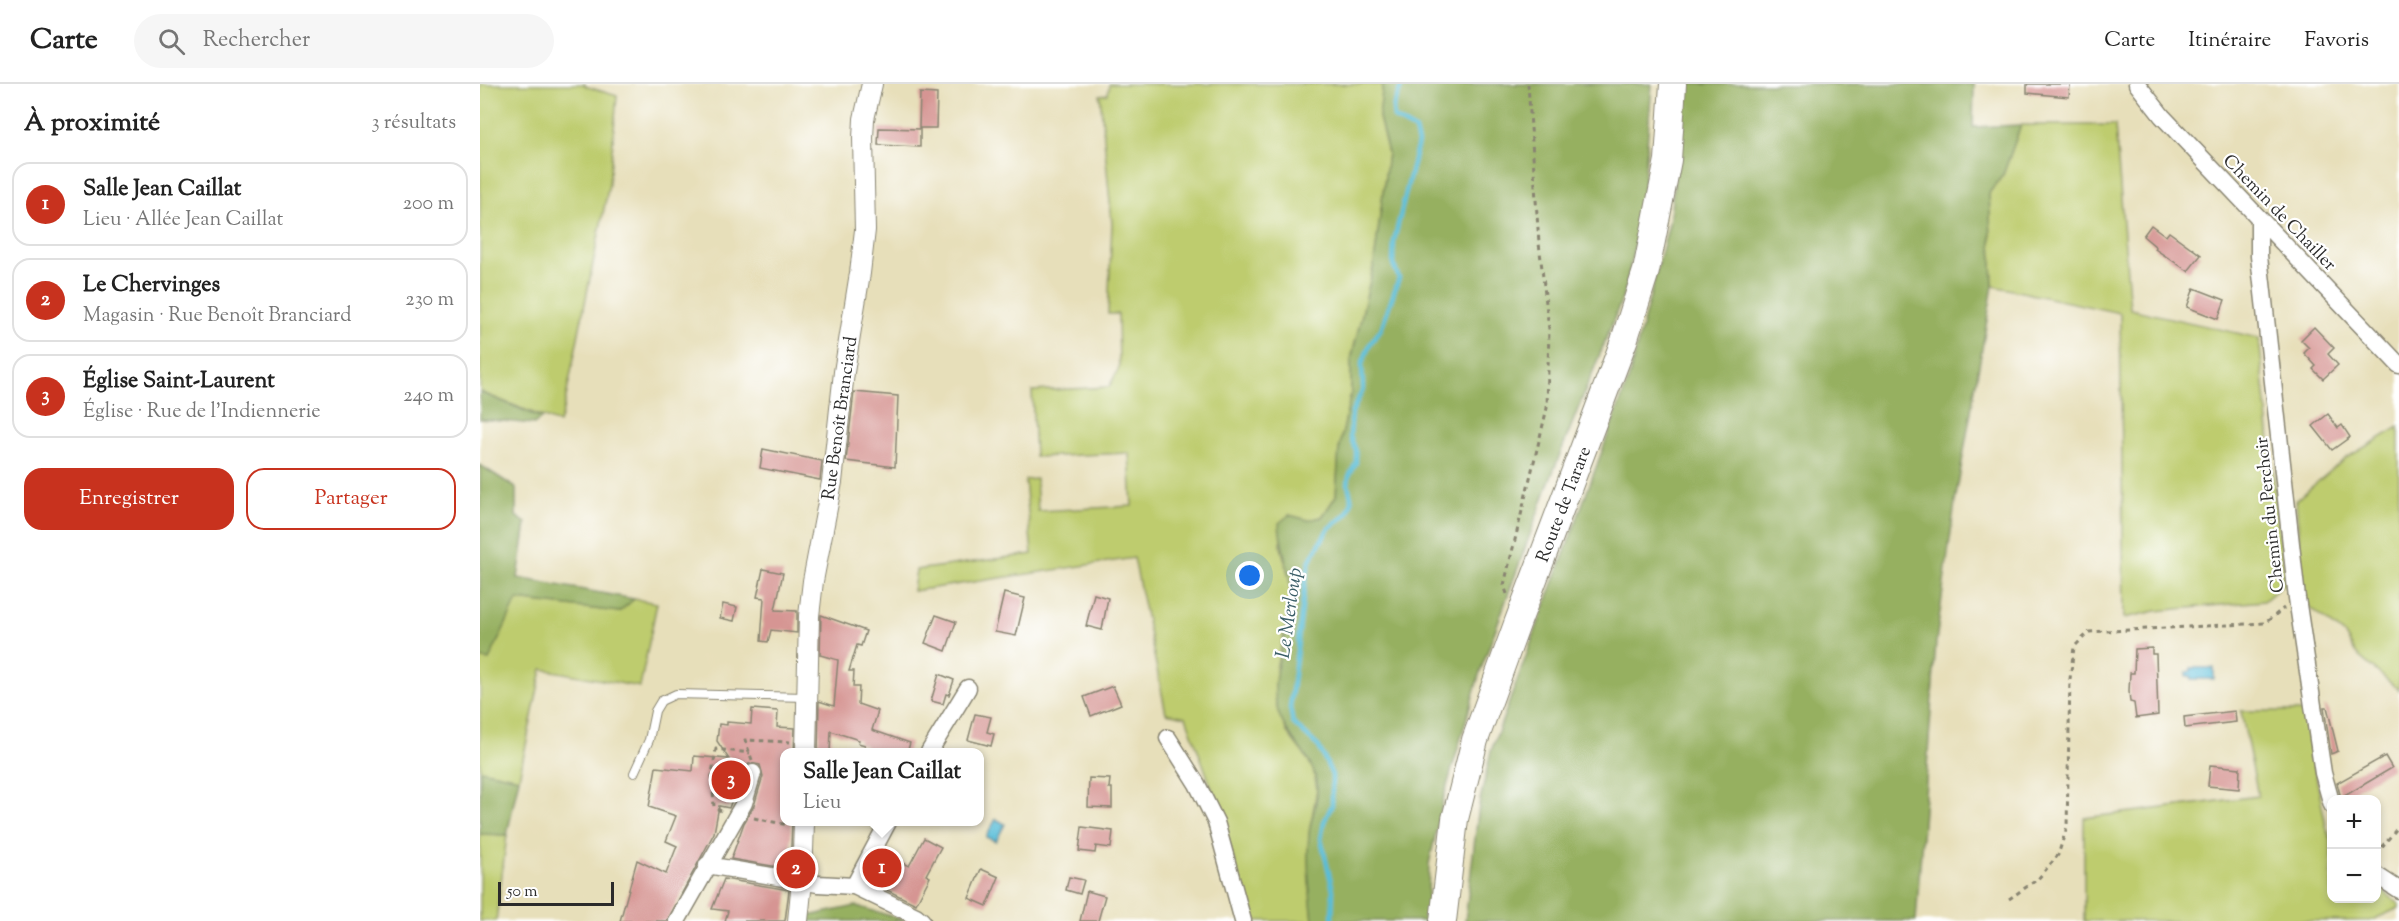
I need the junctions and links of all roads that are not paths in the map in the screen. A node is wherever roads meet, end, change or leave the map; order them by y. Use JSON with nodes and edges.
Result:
{"nodes":[{"id":1,"x":872,"y":84,"type":"edge"},
{"id":2,"x":1673,"y":84,"type":"edge"},
{"id":3,"x":2137,"y":84,"type":"edge"},
{"id":4,"x":2259,"y":219,"type":"junction"},
{"id":5,"x":2399,"y":365,"type":"edge"},
{"id":6,"x":968,"y":688,"type":"dead end"},
{"id":7,"x":806,"y":697,"type":"junction"},
{"id":8,"x":1168,"y":738,"type":"dead end"},
{"id":9,"x":806,"y":748,"type":"edge"},
{"id":10,"x":932,"y":748,"type":"edge"},
{"id":11,"x":634,"y":773,"type":"dead end"},
{"id":12,"x":753,"y":773,"type":"dead end"},
{"id":13,"x":2328,"y":795,"type":"edge"},
{"id":14,"x":804,"y":826,"type":"edge"},
{"id":15,"x":886,"y":826,"type":"edge"},
{"id":16,"x":707,"y":865,"type":"junction"},
{"id":17,"x":2381,"y":878,"type":"edge"},
{"id":18,"x":802,"y":881,"type":"junction"},
{"id":19,"x":854,"y":886,"type":"junction"},
{"id":20,"x":2399,"y":890,"type":"edge"},
{"id":21,"x":676,"y":921,"type":"edge"},
{"id":22,"x":798,"y":921,"type":"edge"},
{"id":23,"x":921,"y":921,"type":"edge"},
{"id":24,"x":1244,"y":921,"type":"edge"},
{"id":25,"x":1443,"y":921,"type":"edge"}],
"edges":[{"from":1,"to":7,"type":"street","name":"Rue Benoît Branciard"},
{"from":2,"to":25,"type":"main road","name":"Route de Tarare"},
{"from":3,"to":4,"type":"street","name":"Chemin de Chailler"},
{"from":4,"to":5,"type":"street","name":"Chemin de Chailler"},
{"from":4,"to":13,"type":"street","name":"Chemin du Perchoir"},
{"from":6,"to":10,"type":"street"},
{"from":7,"to":9,"type":"street","name":"Rue Benoît Branciard"},
{"from":7,"to":11,"type":"lane"},
{"from":8,"to":24,"type":"street"},
{"from":12,"to":16,"type":"street"},
{"from":14,"to":18,"type":"street"},
{"from":15,"to":19,"type":"street"},
{"from":16,"to":18,"type":"street"},
{"from":16,"to":21,"type":"street"},
{"from":17,"to":20,"type":"street"},
{"from":18,"to":19,"type":"street"},
{"from":18,"to":22,"type":"street"},
{"from":19,"to":23,"type":"street"}]}
